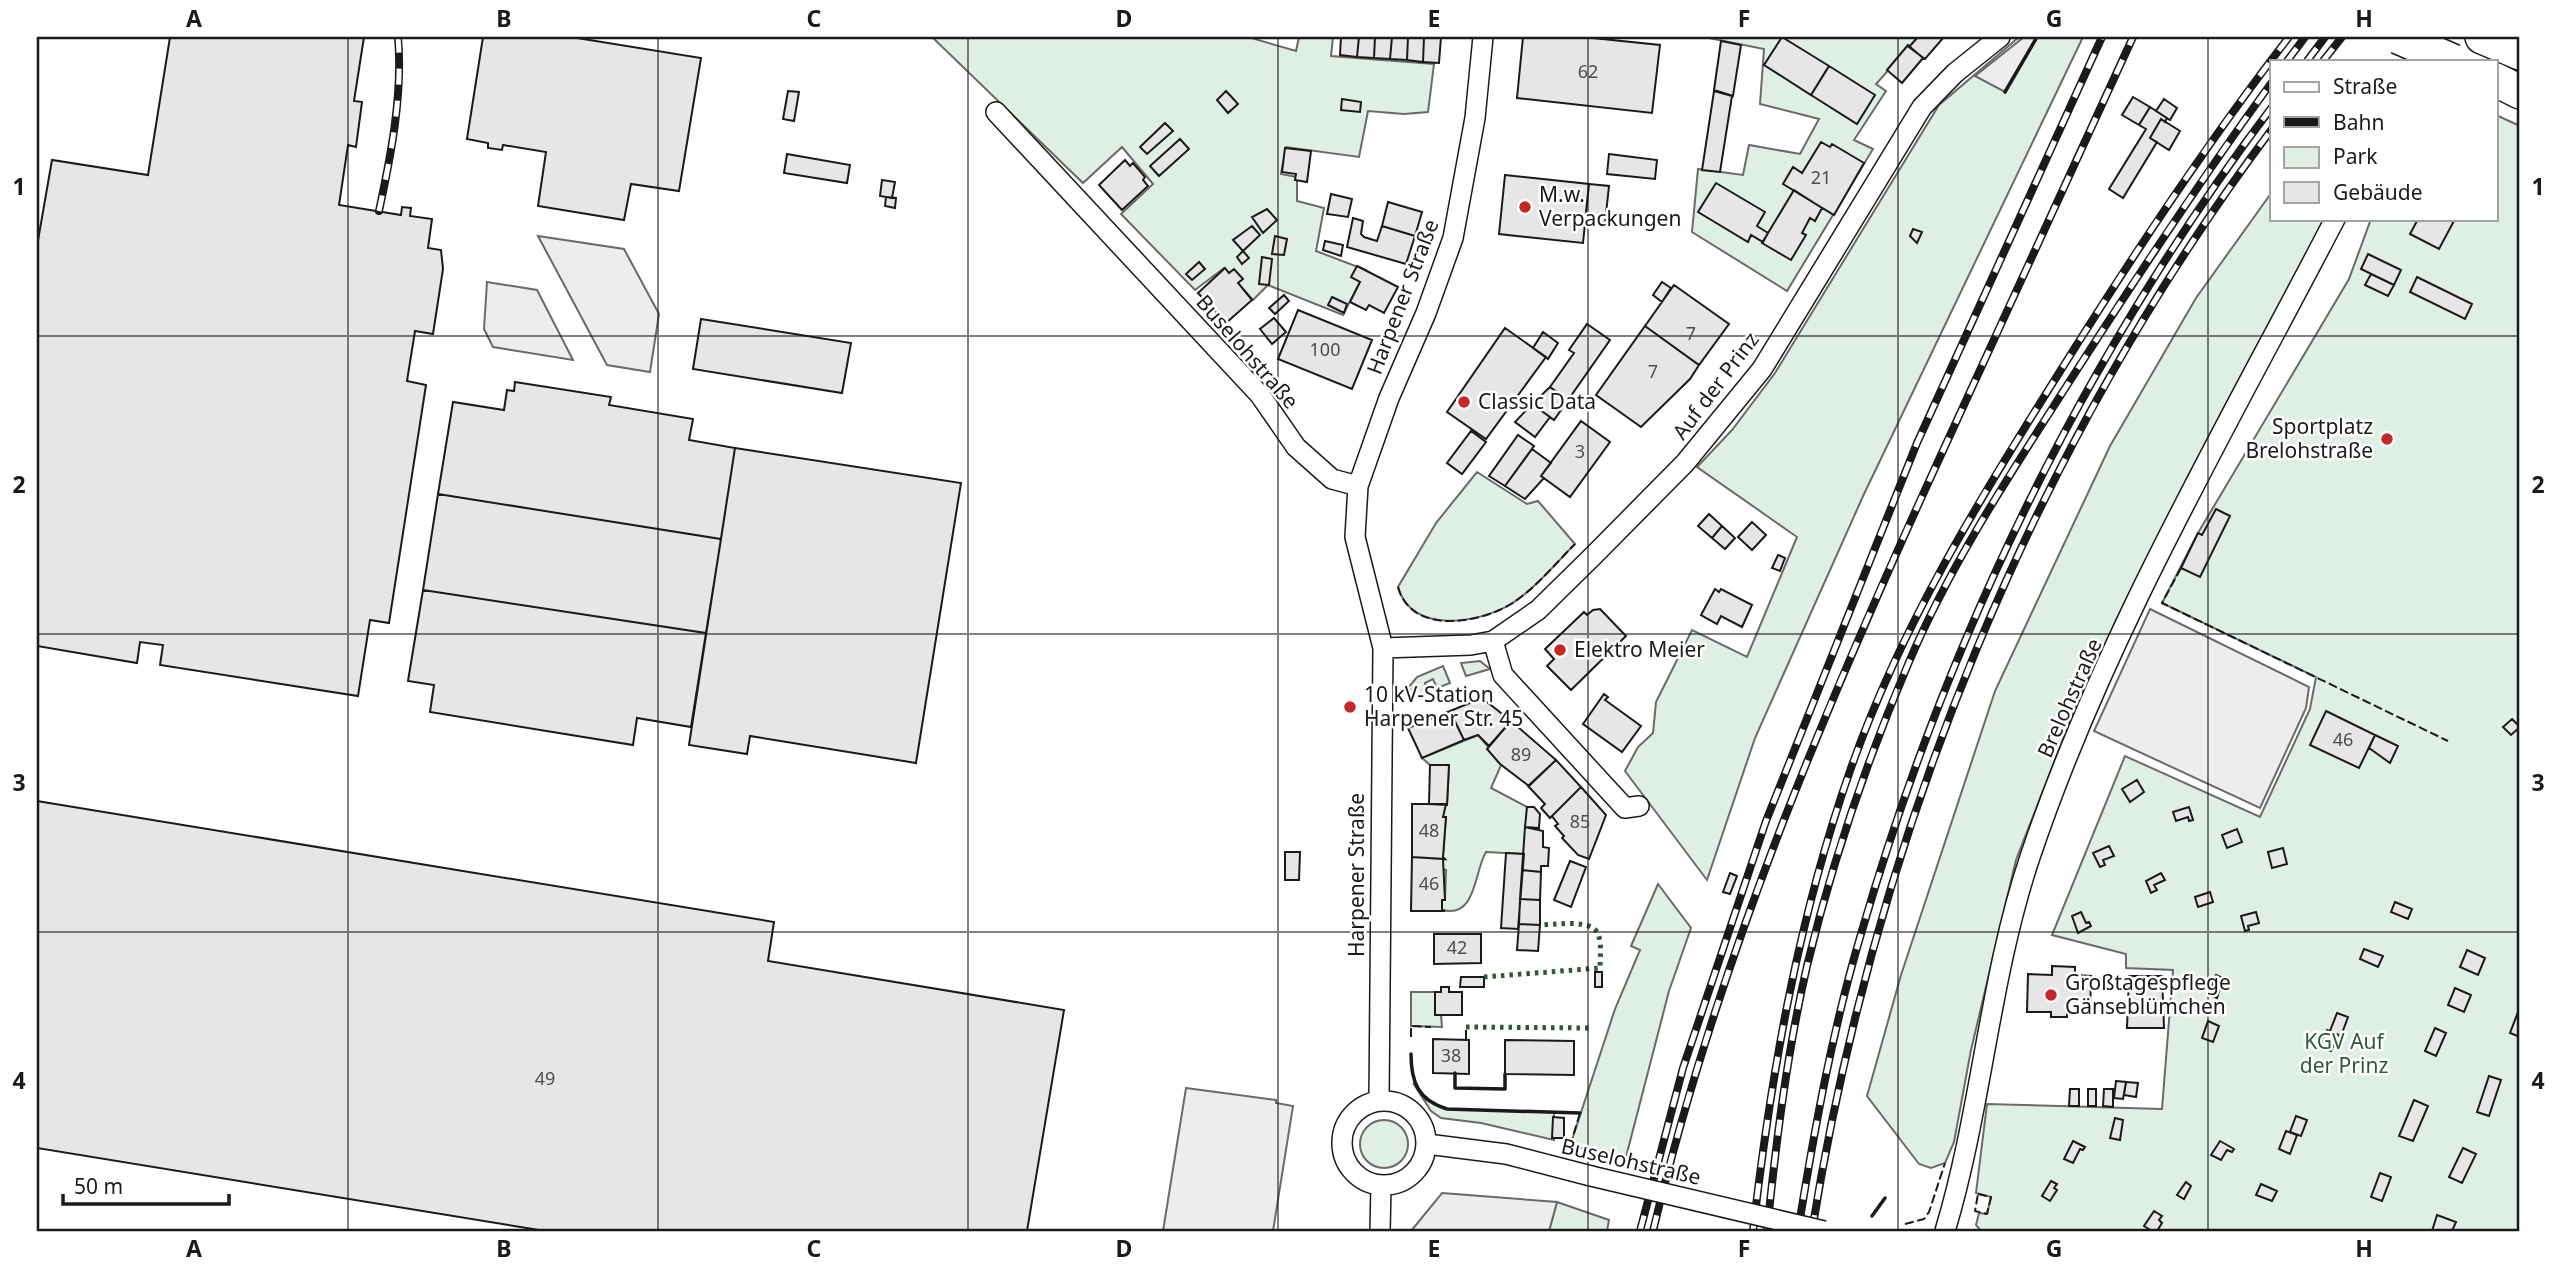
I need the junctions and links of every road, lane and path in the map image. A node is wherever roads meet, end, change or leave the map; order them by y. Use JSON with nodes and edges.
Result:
{"nodes":[{"id":1,"x":1483,"y":37,"type":"edge"},
{"id":2,"x":2000,"y":37,"type":"edge"},
{"id":3,"x":2398,"y":37,"type":"edge"},
{"id":4,"x":2439,"y":37,"type":"edge"},
{"id":5,"x":2485,"y":38,"type":"edge"},
{"id":6,"x":2520,"y":53,"type":"edge"},
{"id":7,"x":2424,"y":60,"type":"edge"},
{"id":8,"x":2451,"y":60,"type":"edge"},
{"id":9,"x":2498,"y":81,"type":"edge"},
{"id":10,"x":2520,"y":92,"type":"edge"},
{"id":11,"x":996,"y":112,"type":"dead end"},
{"id":12,"x":2334,"y":220,"type":"edge"},
{"id":13,"x":1358,"y":486,"type":"junction"},
{"id":14,"x":1493,"y":641,"type":"junction"},
{"id":15,"x":1383,"y":648,"type":"junction"},
{"id":16,"x":1639,"y":806,"type":"dead end"},
{"id":17,"x":1379,"y":1101,"type":"junction"},
{"id":18,"x":1427,"y":1144,"type":"junction"},
{"id":19,"x":1381,"y":1186,"type":"junction"},
{"id":20,"x":1380,"y":1231,"type":"edge"},
{"id":21,"x":1824,"y":1231,"type":"edge"},
{"id":22,"x":1945,"y":1231,"type":"edge"}],
"edges":[{"from":1,"to":13,"type":"street","name":"Harpener Straße"},
{"from":2,"to":14,"type":"street","name":"Auf der Prinz"},
{"from":3,"to":8,"type":"highway","bridge":true},
{"from":4,"to":7,"type":"street"},
{"from":5,"to":6,"type":"highway"},
{"from":9,"to":10,"type":"highway"},
{"from":11,"to":13,"type":"street","name":"Buselohstraße"},
{"from":12,"to":22,"type":"street","name":"Brelohstraße"},
{"from":13,"to":15,"type":"street"},
{"from":14,"to":15,"type":"street","name":"Auf der Prinz"},
{"from":14,"to":16,"type":"street"},
{"from":15,"to":17,"type":"street","name":"Harpener Straße"},
{"from":17,"to":18,"type":"street"},
{"from":17,"to":19,"type":"street"},
{"from":18,"to":19,"type":"street"},
{"from":18,"to":21,"type":"street","name":"Buselohstraße","bridge":true},
{"from":19,"to":20,"type":"street"}]}
